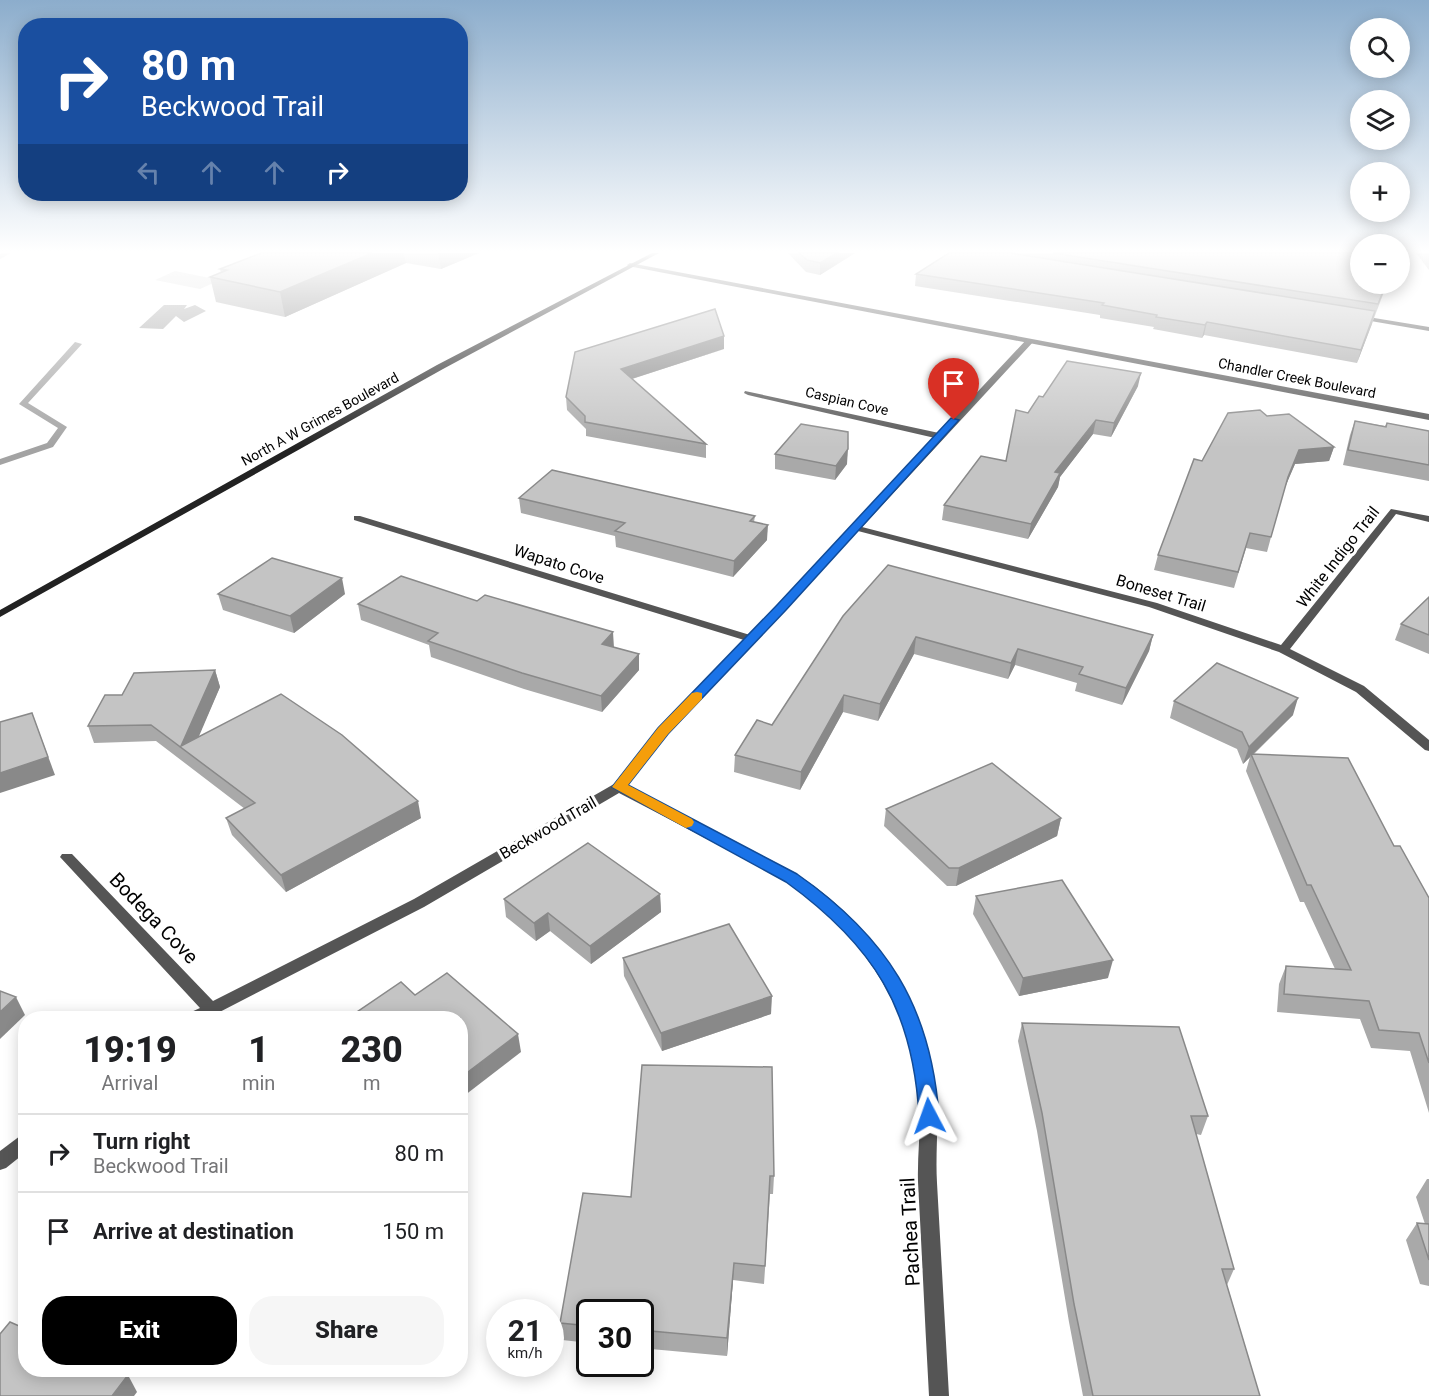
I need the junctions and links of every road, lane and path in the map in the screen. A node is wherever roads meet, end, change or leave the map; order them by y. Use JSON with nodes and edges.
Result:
{"nodes":[{"id":1,"x":531,"y":318,"type":"edge"},
{"id":2,"x":909,"y":318,"type":"edge"},
{"id":3,"x":1365,"y":318,"type":"edge"},
{"id":4,"x":1429,"y":329,"type":"edge"},
{"id":5,"x":1029,"y":341,"type":"junction"},
{"id":6,"x":748,"y":393,"type":"dead end"},
{"id":7,"x":1429,"y":417,"type":"edge"},
{"id":8,"x":939,"y":436,"type":"junction"},
{"id":9,"x":357,"y":518,"type":"dead end"},
{"id":10,"x":1429,"y":519,"type":"edge"},
{"id":11,"x":856,"y":528,"type":"junction"},
{"id":12,"x":0,"y":614,"type":"edge"},
{"id":13,"x":752,"y":639,"type":"junction"},
{"id":14,"x":1283,"y":650,"type":"junction"},
{"id":15,"x":1429,"y":747,"type":"edge"},
{"id":16,"x":619,"y":787,"type":"junction"},
{"id":17,"x":67,"y":857,"type":"dead end"},
{"id":18,"x":211,"y":1009,"type":"junction"},
{"id":19,"x":207,"y":1011,"type":"edge"},
{"id":20,"x":18,"y":1147,"type":"edge"},
{"id":21,"x":0,"y":1162,"type":"edge"},
{"id":22,"x":939,"y":1396,"type":"edge"}],
"edges":[{"from":1,"to":12,"type":"main road","name":"North A W Grimes Boulevard"},
{"from":2,"to":5,"type":"street","name":"Chandler Creek Boulevard"},
{"from":3,"to":4,"type":"street"},
{"from":5,"to":7,"type":"street","name":"Chandler Creek Boulevard"},
{"from":5,"to":8,"type":"street","name":"Beckwood Trail"},
{"from":6,"to":8,"type":"street","name":"Caspian Cove"},
{"from":8,"to":11,"type":"street","name":"Beckwood Trail"},
{"from":9,"to":13,"type":"street","name":"Wapato Cove"},
{"from":10,"to":14,"type":"street","name":"White Indigo Trail"},
{"from":11,"to":13,"type":"street","name":"Beckwood Trail"},
{"from":11,"to":14,"type":"street","name":"Boneset Trail"},
{"from":13,"to":16,"type":"street","name":"Beckwood Trail"},
{"from":14,"to":15,"type":"street","name":"Boneset Trail"},
{"from":16,"to":18,"type":"street","name":"Beckwood Trail"},
{"from":16,"to":22,"type":"street","name":"Pachea Trail"},
{"from":17,"to":18,"type":"street","name":"Bodega Cove"},
{"from":18,"to":19,"type":"street","name":"Beckwood Trail"},
{"from":20,"to":21,"type":"street"}]}
